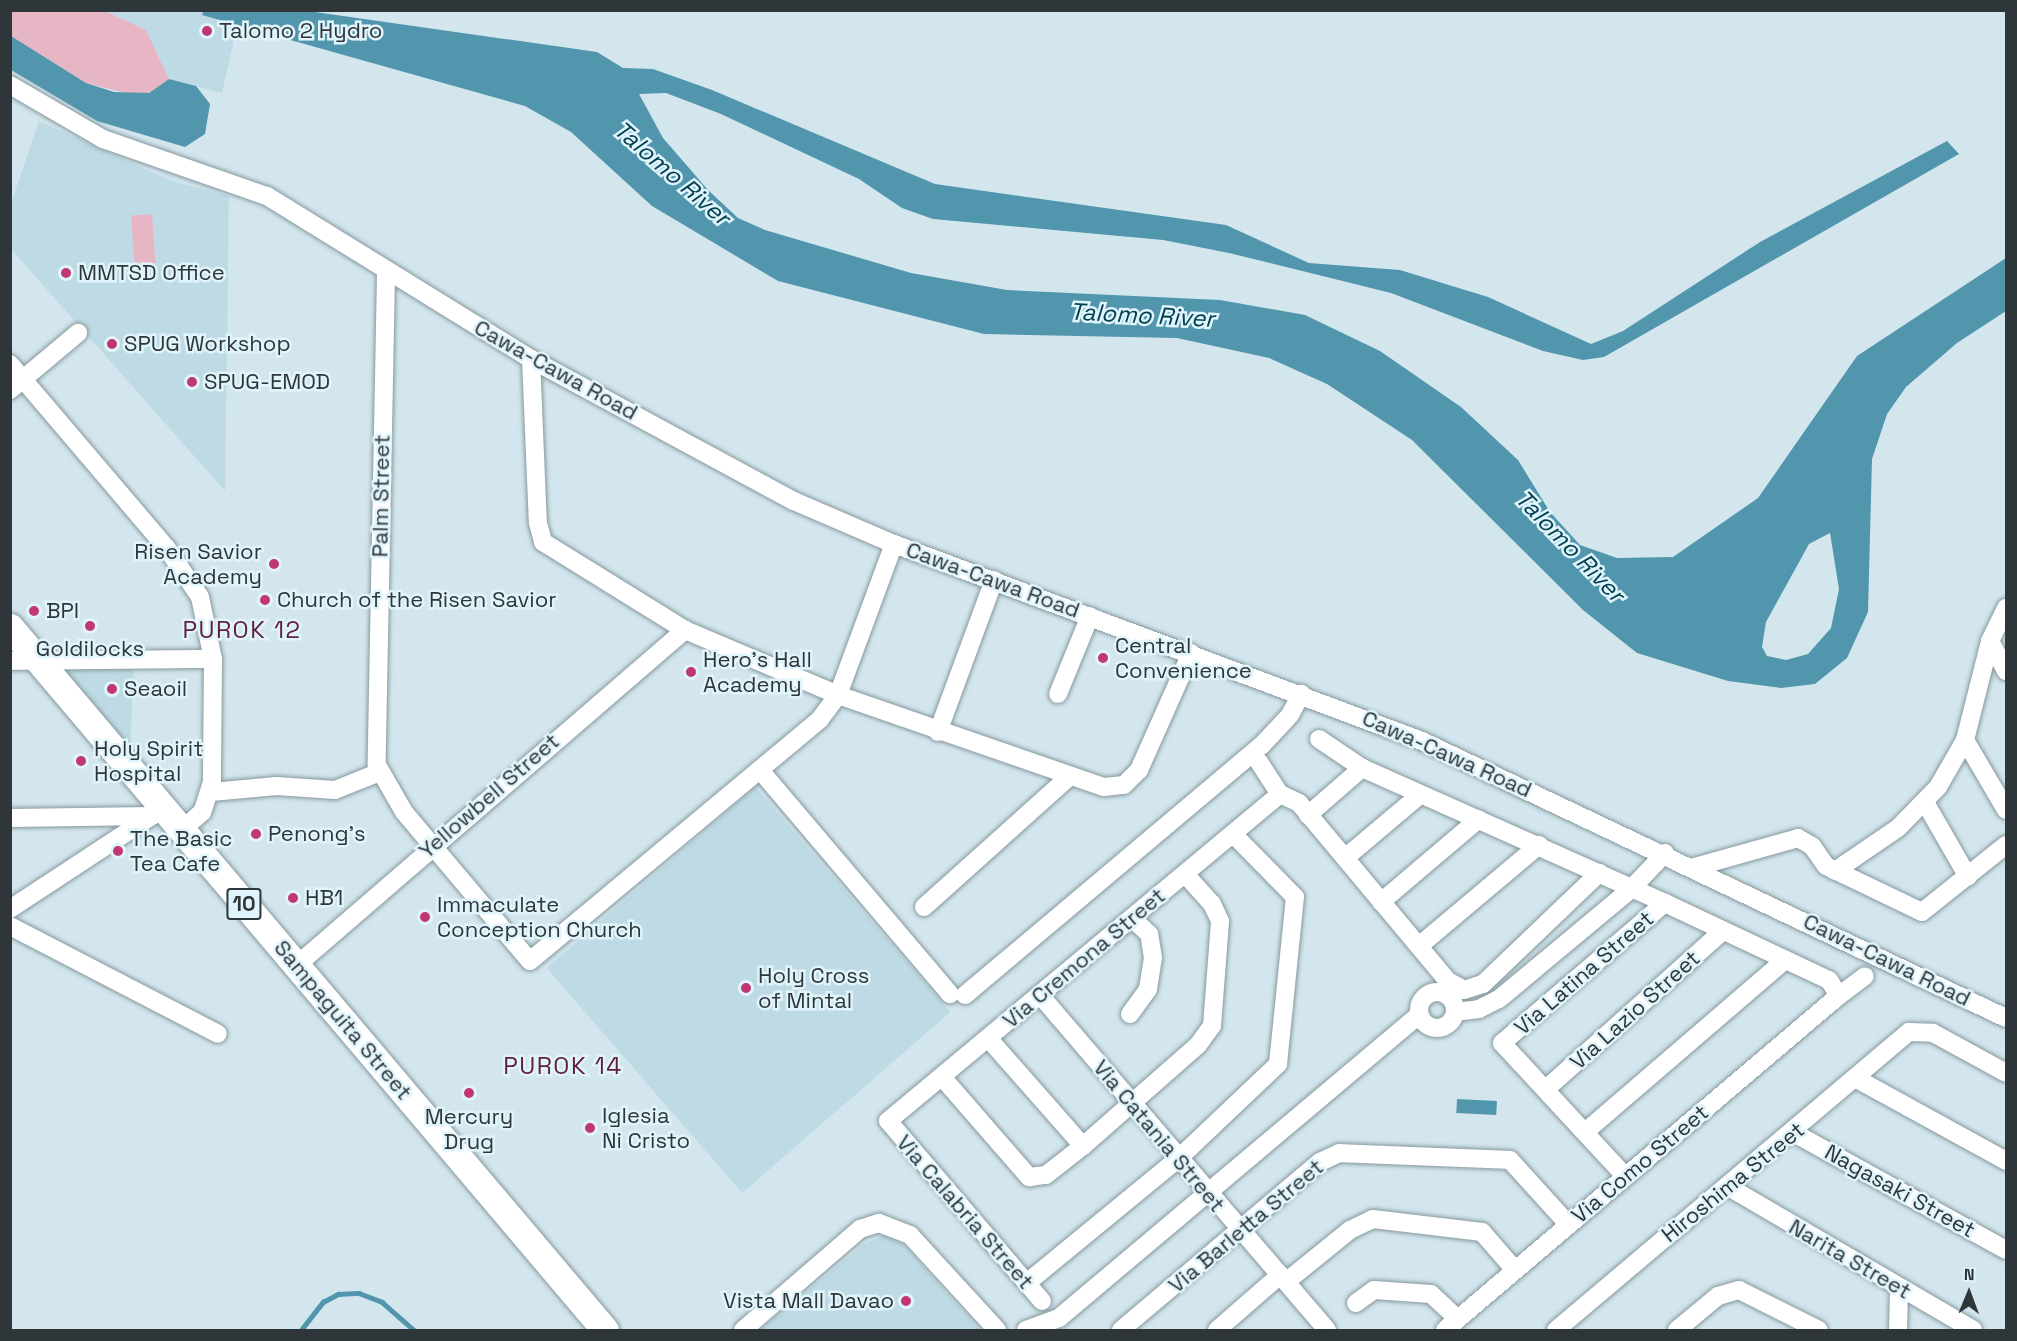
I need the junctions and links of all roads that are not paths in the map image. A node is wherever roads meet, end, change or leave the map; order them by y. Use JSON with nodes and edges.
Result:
{"nodes":[{"id":1,"x":10,"y":85,"type":"edge"},
{"id":2,"x":386,"y":274,"type":"junction"},
{"id":3,"x":78,"y":333,"type":"dead end"},
{"id":4,"x":531,"y":359,"type":"junction"},
{"id":5,"x":10,"y":364,"type":"edge"},
{"id":6,"x":17,"y":384,"type":"edge"},
{"id":7,"x":894,"y":544,"type":"junction"},
{"id":8,"x":994,"y":580,"type":"junction"},
{"id":9,"x":2007,"y":608,"type":"edge"},
{"id":10,"x":1090,"y":615,"type":"junction"},
{"id":11,"x":10,"y":627,"type":"edge"},
{"id":12,"x":685,"y":630,"type":"junction"},
{"id":13,"x":1990,"y":641,"type":"junction"},
{"id":14,"x":1191,"y":653,"type":"junction"},
{"id":15,"x":213,"y":659,"type":"junction"},
{"id":16,"x":10,"y":660,"type":"edge"},
{"id":17,"x":38,"y":660,"type":"junction"},
{"id":18,"x":2007,"y":671,"type":"edge"},
{"id":19,"x":1301,"y":693,"type":"junction"},
{"id":20,"x":1058,"y":694,"type":"dead end"},
{"id":21,"x":838,"y":695,"type":"junction"},
{"id":22,"x":938,"y":732,"type":"junction"},
{"id":23,"x":1319,"y":739,"type":"dead end"},
{"id":24,"x":1965,"y":740,"type":"junction"},
{"id":25,"x":1259,"y":762,"type":"dead end"},
{"id":26,"x":1362,"y":768,"type":"junction"},
{"id":27,"x":760,"y":770,"type":"junction"},
{"id":28,"x":380,"y":772,"type":"junction"},
{"id":29,"x":1069,"y":777,"type":"junction"},
{"id":30,"x":212,"y":792,"type":"junction"},
{"id":31,"x":1280,"y":794,"type":"junction"},
{"id":32,"x":1421,"y":794,"type":"junction"},
{"id":33,"x":1926,"y":804,"type":"junction"},
{"id":34,"x":2007,"y":810,"type":"edge"},
{"id":35,"x":157,"y":812,"type":"junction"},
{"id":36,"x":1308,"y":815,"type":"junction"},
{"id":37,"x":10,"y":818,"type":"edge"},
{"id":38,"x":1479,"y":819,"type":"junction"},
{"id":39,"x":181,"y":831,"type":"junction"},
{"id":40,"x":1233,"y":834,"type":"junction"},
{"id":41,"x":433,"y":844,"type":"junction"},
{"id":42,"x":1539,"y":845,"type":"junction"},
{"id":43,"x":2007,"y":845,"type":"edge"},
{"id":44,"x":1665,"y":853,"type":"junction"},
{"id":45,"x":1345,"y":858,"type":"junction"},
{"id":46,"x":1695,"y":867,"type":"junction"},
{"id":47,"x":1835,"y":871,"type":"junction"},
{"id":48,"x":1599,"y":873,"type":"junction"},
{"id":49,"x":1185,"y":874,"type":"junction"},
{"id":50,"x":1968,"y":877,"type":"junction"},
{"id":51,"x":1632,"y":888,"type":"junction"},
{"id":52,"x":1381,"y":902,"type":"junction"},
{"id":53,"x":1665,"y":903,"type":"junction"},
{"id":54,"x":924,"y":907,"type":"dead end"},
{"id":55,"x":10,"y":909,"type":"edge"},
{"id":56,"x":1132,"y":918,"type":"junction"},
{"id":57,"x":10,"y":926,"type":"edge"},
{"id":58,"x":1724,"y":931,"type":"junction"},
{"id":59,"x":1419,"y":946,"type":"junction"},
{"id":60,"x":1785,"y":960,"type":"junction"},
{"id":61,"x":297,"y":965,"type":"junction"},
{"id":62,"x":1865,"y":976,"type":"dead end"},
{"id":63,"x":1836,"y":994,"type":"junction"},
{"id":64,"x":1040,"y":995,"type":"junction"},
{"id":65,"x":1455,"y":1012,"type":"junction"},
{"id":66,"x":1130,"y":1014,"type":"dead end"},
{"id":67,"x":1419,"y":1015,"type":"junction"},
{"id":68,"x":2007,"y":1018,"type":"edge"},
{"id":69,"x":218,"y":1034,"type":"dead end"},
{"id":70,"x":988,"y":1038,"type":"junction"},
{"id":71,"x":2007,"y":1073,"type":"edge"},
{"id":72,"x":942,"y":1077,"type":"junction"},
{"id":73,"x":1857,"y":1079,"type":"junction"},
{"id":74,"x":1546,"y":1089,"type":"junction"},
{"id":75,"x":1134,"y":1104,"type":"junction"},
{"id":76,"x":888,"y":1122,"type":"joint"},
{"id":77,"x":1585,"y":1132,"type":"junction"},
{"id":78,"x":1794,"y":1133,"type":"junction"},
{"id":79,"x":1083,"y":1146,"type":"junction"},
{"id":80,"x":1179,"y":1158,"type":"junction"},
{"id":81,"x":2007,"y":1161,"type":"edge"},
{"id":82,"x":1625,"y":1176,"type":"junction"},
{"id":83,"x":1726,"y":1186,"type":"junction"},
{"id":84,"x":1205,"y":1191,"type":"junction"},
{"id":85,"x":1568,"y":1224,"type":"junction"},
{"id":86,"x":1240,"y":1233,"type":"junction"},
{"id":87,"x":2007,"y":1250,"type":"edge"},
{"id":88,"x":1515,"y":1270,"type":"junction"},
{"id":89,"x":1283,"y":1278,"type":"junction"},
{"id":90,"x":1028,"y":1282,"type":"junction"},
{"id":91,"x":1899,"y":1288,"type":"junction"},
{"id":92,"x":1042,"y":1301,"type":"dead end"},
{"id":93,"x":1356,"y":1303,"type":"dead end"},
{"id":94,"x":1058,"y":1324,"type":"edge"},
{"id":95,"x":1451,"y":1324,"type":"edge"},
{"id":96,"x":1228,"y":1327,"type":"edge"},
{"id":97,"x":1806,"y":1328,"type":"edge"},
{"id":98,"x":605,"y":1330,"type":"edge"},
{"id":99,"x":743,"y":1330,"type":"edge"},
{"id":100,"x":997,"y":1330,"type":"edge"},
{"id":101,"x":1026,"y":1330,"type":"edge"},
{"id":102,"x":1122,"y":1330,"type":"edge"},
{"id":103,"x":1327,"y":1330,"type":"edge"},
{"id":104,"x":1556,"y":1330,"type":"edge"},
{"id":105,"x":1677,"y":1330,"type":"edge"},
{"id":106,"x":1898,"y":1330,"type":"edge"},
{"id":107,"x":1973,"y":1330,"type":"edge"}],
"edges":[{"from":1,"to":2,"type":"street","name":"Cawa-Cawa Road"},
{"from":2,"to":4,"type":"street","name":"Cawa-Cawa Road"},
{"from":2,"to":28,"type":"street","name":"Palm Street"},
{"from":3,"to":6,"type":"street"},
{"from":4,"to":7,"type":"street","name":"Cawa-Cawa Road"},
{"from":4,"to":12,"type":"street"},
{"from":5,"to":6,"type":"street"},
{"from":6,"to":15,"type":"street"},
{"from":7,"to":8,"type":"street","name":"Cawa-Cawa Road"},
{"from":7,"to":21,"type":"street"},
{"from":8,"to":10,"type":"street","name":"Cawa-Cawa Road"},
{"from":8,"to":22,"type":"street"},
{"from":9,"to":13,"type":"street"},
{"from":10,"to":14,"type":"street","name":"Cawa-Cawa Road"},
{"from":10,"to":20,"type":"street"},
{"from":11,"to":17,"type":"highway","name":"Sampaguita Street","number":"10"},
{"from":12,"to":21,"type":"street"},
{"from":12,"to":41,"type":"street","name":"Yellowbell Street"},
{"from":13,"to":18,"type":"street"},
{"from":13,"to":24,"type":"street"},
{"from":14,"to":19,"type":"street","name":"Cawa-Cawa Road"},
{"from":14,"to":29,"type":"street"},
{"from":15,"to":17,"type":"street"},
{"from":15,"to":30,"type":"street"},
{"from":16,"to":17,"type":"street"},
{"from":17,"to":35,"type":"highway","name":"Sampaguita Street","number":"10"},
{"from":19,"to":27,"type":"street"},
{"from":19,"to":44,"type":"street","name":"Cawa-Cawa Road"},
{"from":21,"to":22,"type":"street"},
{"from":21,"to":27,"type":"street"},
{"from":22,"to":29,"type":"street"},
{"from":23,"to":26,"type":"street"},
{"from":24,"to":33,"type":"street"},
{"from":24,"to":34,"type":"street"},
{"from":25,"to":31,"type":"street"},
{"from":26,"to":32,"type":"street"},
{"from":26,"to":36,"type":"street"},
{"from":27,"to":41,"type":"street","name":"Palm Street"},
{"from":28,"to":30,"type":"street"},
{"from":28,"to":41,"type":"street","name":"Palm Street"},
{"from":29,"to":54,"type":"street"},
{"from":30,"to":39,"type":"street"},
{"from":31,"to":36,"type":"street"},
{"from":31,"to":40,"type":"street","name":"Via Cremona Street"},
{"from":32,"to":38,"type":"street"},
{"from":32,"to":45,"type":"street"},
{"from":33,"to":47,"type":"street"},
{"from":33,"to":50,"type":"street"},
{"from":35,"to":37,"type":"street"},
{"from":35,"to":39,"type":"highway","name":"Sampaguita Street","number":"10"},
{"from":35,"to":55,"type":"street"},
{"from":36,"to":45,"type":"street"},
{"from":38,"to":42,"type":"street"},
{"from":38,"to":52,"type":"street"},
{"from":39,"to":61,"type":"highway","name":"Sampaguita Street","number":"10"},
{"from":40,"to":49,"type":"street","name":"Via Cremona Street"},
{"from":40,"to":80,"type":"street"},
{"from":41,"to":61,"type":"street","name":"Yellowbell Street"},
{"from":42,"to":48,"type":"street"},
{"from":42,"to":59,"type":"street"},
{"from":43,"to":50,"type":"street"},
{"from":44,"to":46,"type":"street","name":"Cawa-Cawa Road"},
{"from":44,"to":51,"type":"street"},
{"from":45,"to":52,"type":"street"},
{"from":46,"to":47,"type":"street"},
{"from":46,"to":68,"type":"street","name":"Cawa-Cawa Road"},
{"from":47,"to":50,"type":"street"},
{"from":48,"to":51,"type":"street"},
{"from":48,"to":59,"type":"street"},
{"from":49,"to":56,"type":"street","name":"Via Cremona Street"},
{"from":49,"to":75,"type":"street"},
{"from":51,"to":53,"type":"street"},
{"from":51,"to":65,"type":"street"},
{"from":52,"to":59,"type":"street"},
{"from":53,"to":58,"type":"street"},
{"from":53,"to":74,"type":"street","name":"Via Latina Street"},
{"from":56,"to":64,"type":"street","name":"Via Cremona Street"},
{"from":56,"to":66,"type":"street"},
{"from":57,"to":69,"type":"street"},
{"from":58,"to":60,"type":"street"},
{"from":58,"to":74,"type":"street","name":"Via Lazio Street"},
{"from":60,"to":63,"type":"street"},
{"from":60,"to":77,"type":"street"},
{"from":61,"to":98,"type":"highway","name":"Sampaguita Street","number":"10"},
{"from":62,"to":63,"type":"street","name":"Via Como Street"},
{"from":63,"to":82,"type":"street","name":"Via Como Street"},
{"from":64,"to":70,"type":"street","name":"Via Cremona Street"},
{"from":64,"to":75,"type":"street","name":"Via Catania Street"},
{"from":65,"to":67,"type":"street"},
{"from":65,"to":67,"type":"street"},
{"from":67,"to":84,"type":"street"},
{"from":70,"to":72,"type":"street","name":"Via Cremona Street"},
{"from":70,"to":79,"type":"street"},
{"from":71,"to":73,"type":"street","name":"Hiroshima Street"},
{"from":72,"to":76,"type":"street","name":"Via Cremona Street"},
{"from":72,"to":79,"type":"street"},
{"from":73,"to":78,"type":"street","name":"Hiroshima Street"},
{"from":73,"to":81,"type":"street"},
{"from":74,"to":77,"type":"street"},
{"from":75,"to":79,"type":"street"},
{"from":75,"to":80,"type":"street","name":"Via Catania Street"},
{"from":76,"to":90,"type":"street","name":"Via Calabria Street"},
{"from":77,"to":82,"type":"street"},
{"from":78,"to":83,"type":"street","name":"Hiroshima Street"},
{"from":78,"to":87,"type":"street","name":"Nagasaki Street"},
{"from":80,"to":84,"type":"street","name":"Via Catania Street"},
{"from":80,"to":90,"type":"street"},
{"from":82,"to":85,"type":"street","name":"Via Como Street"},
{"from":83,"to":91,"type":"street","name":"Narita Street"},
{"from":83,"to":104,"type":"street","name":"Hiroshima Street"},
{"from":84,"to":86,"type":"street","name":"Via Catania Street"},
{"from":84,"to":94,"type":"street"},
{"from":85,"to":86,"type":"street","name":"Via Barletta Street"},
{"from":85,"to":88,"type":"street","name":"Via Como Street"},
{"from":86,"to":89,"type":"street","name":"Via Catania Street"},
{"from":86,"to":102,"type":"street","name":"Via Barletta Street"},
{"from":88,"to":89,"type":"street"},
{"from":88,"to":95,"type":"street","name":"Via Como Street"},
{"from":89,"to":96,"type":"street"},
{"from":89,"to":103,"type":"street","name":"Via Catania Street"},
{"from":90,"to":92,"type":"street","name":"Via Calabria Street"},
{"from":91,"to":106,"type":"street"},
{"from":91,"to":107,"type":"street","name":"Narita Street"},
{"from":93,"to":95,"type":"street"},
{"from":94,"to":101,"type":"street"},
{"from":97,"to":105,"type":"street"},
{"from":99,"to":100,"type":"street"}]}
